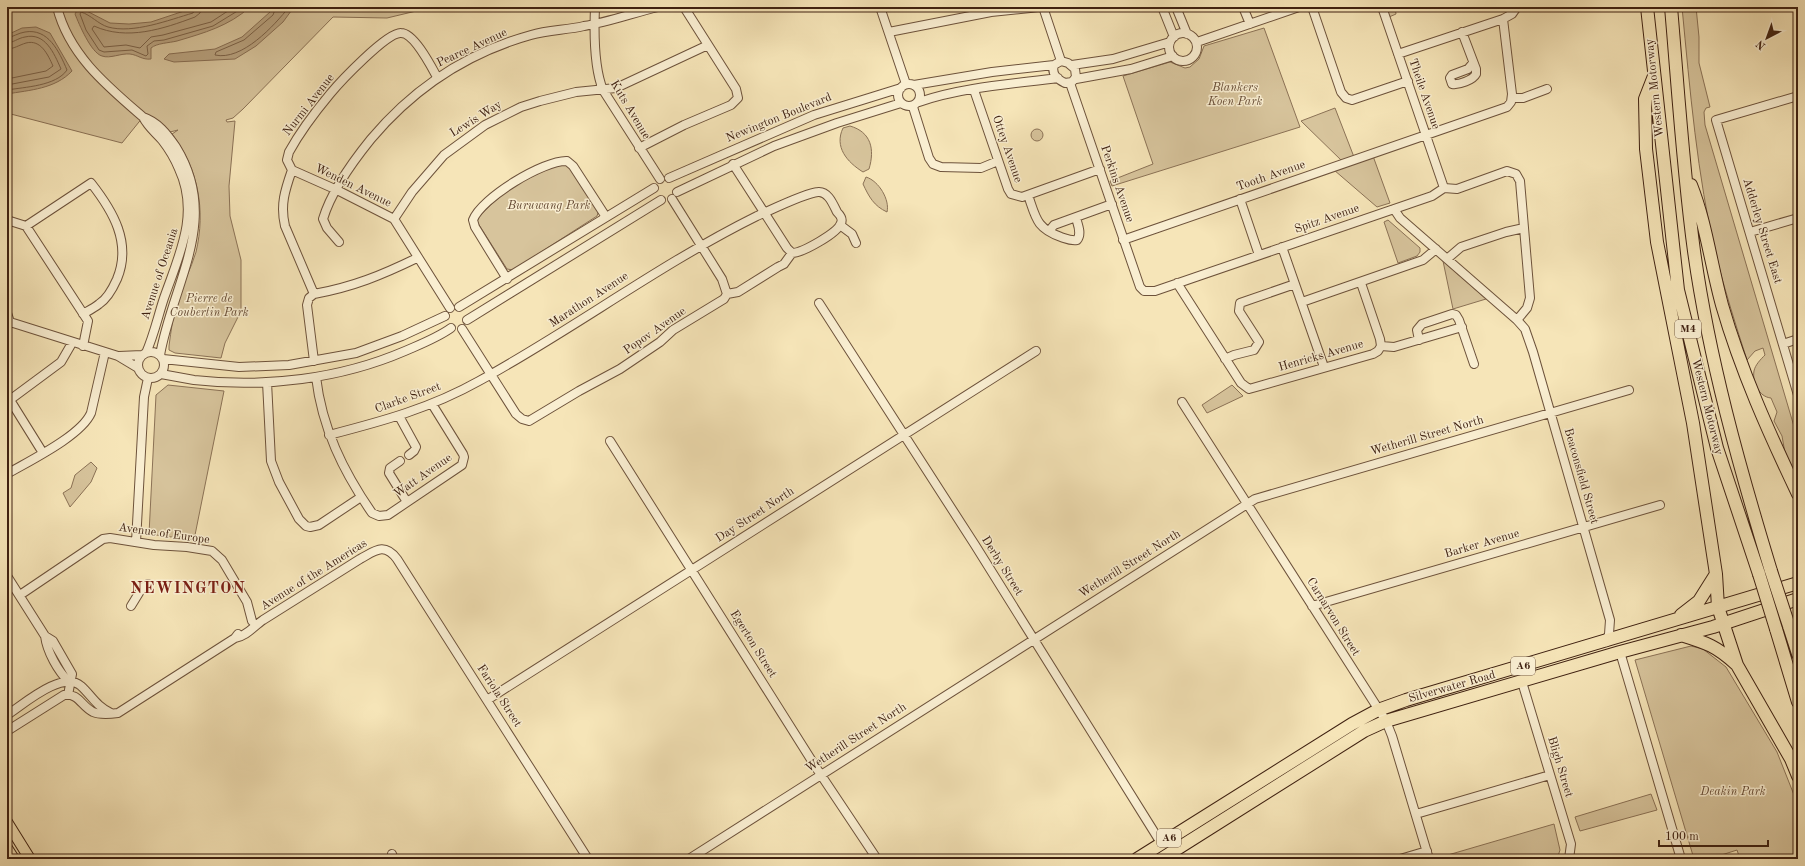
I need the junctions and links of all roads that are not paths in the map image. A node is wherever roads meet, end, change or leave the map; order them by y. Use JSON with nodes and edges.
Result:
{"nodes":[{"id":1,"x":57,"y":7,"type":"edge"},
{"id":2,"x":595,"y":7,"type":"edge"},
{"id":3,"x":658,"y":7,"type":"edge"},
{"id":4,"x":684,"y":7,"type":"edge"},
{"id":5,"x":880,"y":7,"type":"edge"},
{"id":6,"x":1042,"y":7,"type":"edge"},
{"id":7,"x":1162,"y":7,"type":"edge"},
{"id":8,"x":1176,"y":7,"type":"edge"},
{"id":9,"x":1243,"y":7,"type":"edge"},
{"id":10,"x":1299,"y":7,"type":"edge"},
{"id":11,"x":1312,"y":7,"type":"edge"},
{"id":12,"x":1382,"y":7,"type":"edge"},
{"id":13,"x":1516,"y":7,"type":"edge"},
{"id":14,"x":1647,"y":7,"type":"edge"},
{"id":15,"x":1671,"y":7,"type":"edge"},
{"id":16,"x":990,"y":10,"type":"edge"},
{"id":17,"x":1503,"y":19,"type":"junction"},
{"id":18,"x":595,"y":24,"type":"junction"},
{"id":19,"x":1250,"y":24,"type":"junction"},
{"id":20,"x":889,"y":32,"type":"junction"},
{"id":21,"x":1462,"y":32,"type":"junction"},
{"id":22,"x":1187,"y":34,"type":"junction"},
{"id":23,"x":1172,"y":39,"type":"junction"},
{"id":24,"x":1197,"y":42,"type":"junction"},
{"id":25,"x":708,"y":45,"type":"junction"},
{"id":26,"x":1398,"y":54,"type":"junction"},
{"id":27,"x":1173,"y":56,"type":"junction"},
{"id":28,"x":1058,"y":63,"type":"junction"},
{"id":29,"x":1473,"y":63,"type":"dead end"},
{"id":30,"x":1072,"y":65,"type":"junction"},
{"id":31,"x":1654,"y":76,"type":"junction"},
{"id":32,"x":437,"y":77,"type":"junction"},
{"id":33,"x":1058,"y":78,"type":"junction"},
{"id":34,"x":1073,"y":81,"type":"junction"},
{"id":35,"x":1408,"y":81,"type":"junction"},
{"id":36,"x":907,"y":86,"type":"junction"},
{"id":37,"x":1547,"y":89,"type":"dead end"},
{"id":38,"x":603,"y":90,"type":"junction"},
{"id":39,"x":974,"y":90,"type":"junction"},
{"id":40,"x":1798,"y":96,"type":"edge"},
{"id":41,"x":1512,"y":98,"type":"junction"},
{"id":42,"x":902,"y":103,"type":"junction"},
{"id":43,"x":916,"y":104,"type":"junction"},
{"id":44,"x":143,"y":117,"type":"junction"},
{"id":45,"x":1426,"y":135,"type":"junction"},
{"id":46,"x":639,"y":148,"type":"junction"},
{"id":47,"x":998,"y":161,"type":"junction"},
{"id":48,"x":733,"y":164,"type":"junction"},
{"id":49,"x":1100,"y":169,"type":"junction"},
{"id":50,"x":292,"y":170,"type":"junction"},
{"id":51,"x":1685,"y":170,"type":"junction"},
{"id":52,"x":669,"y":178,"type":"junction"},
{"id":53,"x":660,"y":179,"type":"junction"},
{"id":54,"x":654,"y":188,"type":"junction"},
{"id":55,"x":1444,"y":188,"type":"junction"},
{"id":56,"x":337,"y":190,"type":"junction"},
{"id":57,"x":676,"y":192,"type":"junction"},
{"id":58,"x":1028,"y":194,"type":"junction"},
{"id":59,"x":672,"y":199,"type":"junction"},
{"id":60,"x":661,"y":200,"type":"junction"},
{"id":61,"x":1240,"y":200,"type":"junction"},
{"id":62,"x":1112,"y":204,"type":"junction"},
{"id":63,"x":1394,"y":209,"type":"junction"},
{"id":64,"x":765,"y":213,"type":"junction"},
{"id":65,"x":606,"y":217,"type":"junction"},
{"id":66,"x":1076,"y":218,"type":"junction"},
{"id":67,"x":1798,"y":218,"type":"edge"},
{"id":68,"x":394,"y":219,"type":"junction"},
{"id":69,"x":7,"y":220,"type":"edge"},
{"id":70,"x":840,"y":225,"type":"junction"},
{"id":71,"x":26,"y":226,"type":"junction"},
{"id":72,"x":1524,"y":228,"type":"junction"},
{"id":73,"x":1049,"y":231,"type":"junction"},
{"id":74,"x":1750,"y":232,"type":"junction"},
{"id":75,"x":1123,"y":240,"type":"junction"},
{"id":76,"x":339,"y":242,"type":"dead end"},
{"id":77,"x":856,"y":243,"type":"dead end"},
{"id":78,"x":700,"y":246,"type":"junction"},
{"id":79,"x":1282,"y":247,"type":"junction"},
{"id":80,"x":1436,"y":249,"type":"junction"},
{"id":81,"x":793,"y":253,"type":"junction"},
{"id":82,"x":1259,"y":255,"type":"junction"},
{"id":83,"x":417,"y":258,"type":"junction"},
{"id":84,"x":1447,"y":259,"type":"junction"},
{"id":85,"x":507,"y":279,"type":"junction"},
{"id":86,"x":1177,"y":283,"type":"junction"},
{"id":87,"x":1361,"y":283,"type":"junction"},
{"id":88,"x":1295,"y":284,"type":"junction"},
{"id":89,"x":1144,"y":291,"type":"joint"},
{"id":90,"x":314,"y":294,"type":"junction"},
{"id":91,"x":727,"y":294,"type":"junction"},
{"id":92,"x":1302,"y":302,"type":"junction"},
{"id":93,"x":820,"y":304,"type":"dead end"},
{"id":94,"x":459,"y":307,"type":"junction"},
{"id":95,"x":450,"y":308,"type":"junction"},
{"id":96,"x":7,"y":313,"type":"edge"},
{"id":97,"x":83,"y":314,"type":"junction"},
{"id":98,"x":445,"y":316,"type":"junction"},
{"id":99,"x":1441,"y":318,"type":"junction"},
{"id":100,"x":467,"y":320,"type":"junction"},
{"id":101,"x":1517,"y":320,"type":"junction"},
{"id":102,"x":9,"y":324,"type":"edge"},
{"id":103,"x":1462,"y":327,"type":"junction"},
{"id":104,"x":452,"y":328,"type":"junction"},
{"id":105,"x":462,"y":329,"type":"junction"},
{"id":106,"x":1446,"y":332,"type":"junction"},
{"id":107,"x":1798,"y":339,"type":"edge"},
{"id":108,"x":1419,"y":340,"type":"junction"},
{"id":109,"x":72,"y":343,"type":"junction"},
{"id":110,"x":1783,"y":344,"type":"junction"},
{"id":111,"x":83,"y":346,"type":"junction"},
{"id":112,"x":1381,"y":346,"type":"junction"},
{"id":113,"x":1036,"y":351,"type":"dead end"},
{"id":114,"x":105,"y":352,"type":"junction"},
{"id":115,"x":144,"y":354,"type":"junction"},
{"id":116,"x":118,"y":356,"type":"junction"},
{"id":117,"x":161,"y":357,"type":"junction"},
{"id":118,"x":1225,"y":359,"type":"junction"},
{"id":119,"x":314,"y":361,"type":"junction"},
{"id":120,"x":1474,"y":364,"type":"dead end"},
{"id":121,"x":1324,"y":367,"type":"junction"},
{"id":122,"x":138,"y":368,"type":"junction"},
{"id":123,"x":161,"y":374,"type":"junction"},
{"id":124,"x":491,"y":374,"type":"junction"},
{"id":125,"x":316,"y":377,"type":"junction"},
{"id":126,"x":148,"y":378,"type":"junction"},
{"id":127,"x":267,"y":382,"type":"junction"},
{"id":128,"x":1629,"y":390,"type":"dead end"},
{"id":129,"x":1798,"y":395,"type":"edge"},
{"id":130,"x":8,"y":401,"type":"edge"},
{"id":131,"x":1182,"y":402,"type":"dead end"},
{"id":132,"x":432,"y":404,"type":"junction"},
{"id":133,"x":1550,"y":412,"type":"junction"},
{"id":134,"x":399,"y":416,"type":"junction"},
{"id":135,"x":329,"y":435,"type":"junction"},
{"id":136,"x":904,"y":435,"type":"junction"},
{"id":137,"x":610,"y":441,"type":"dead end"},
{"id":138,"x":1773,"y":441,"type":"junction"},
{"id":139,"x":43,"y":453,"type":"junction"},
{"id":140,"x":409,"y":455,"type":"dead end"},
{"id":141,"x":400,"y":461,"type":"dead end"},
{"id":142,"x":7,"y":474,"type":"edge"},
{"id":143,"x":1798,"y":487,"type":"edge"},
{"id":144,"x":1798,"y":494,"type":"edge"},
{"id":145,"x":362,"y":497,"type":"junction"},
{"id":146,"x":407,"y":502,"type":"junction"},
{"id":147,"x":1247,"y":503,"type":"junction"},
{"id":148,"x":1660,"y":505,"type":"dead end"},
{"id":149,"x":1583,"y":527,"type":"junction"},
{"id":150,"x":136,"y":542,"type":"junction"},
{"id":151,"x":386,"y":550,"type":"joint"},
{"id":152,"x":692,"y":570,"type":"junction"},
{"id":153,"x":1716,"y":574,"type":"junction"},
{"id":154,"x":7,"y":576,"type":"edge"},
{"id":155,"x":1798,"y":583,"type":"edge"},
{"id":156,"x":148,"y":584,"type":"dead end"},
{"id":157,"x":20,"y":595,"type":"junction"},
{"id":158,"x":1798,"y":599,"type":"edge"},
{"id":159,"x":131,"y":606,"type":"dead end"},
{"id":160,"x":1312,"y":606,"type":"junction"},
{"id":161,"x":1718,"y":607,"type":"junction"},
{"id":162,"x":250,"y":617,"type":"junction"},
{"id":163,"x":1668,"y":623,"type":"junction"},
{"id":164,"x":1723,"y":623,"type":"junction"},
{"id":165,"x":256,"y":625,"type":"junction"},
{"id":166,"x":245,"y":628,"type":"junction"},
{"id":167,"x":1681,"y":635,"type":"junction"},
{"id":168,"x":235,"y":638,"type":"junction"},
{"id":169,"x":1034,"y":640,"type":"junction"},
{"id":170,"x":1606,"y":642,"type":"junction"},
{"id":171,"x":1620,"y":652,"type":"junction"},
{"id":172,"x":1798,"y":654,"type":"edge"},
{"id":173,"x":1737,"y":665,"type":"junction"},
{"id":174,"x":69,"y":682,"type":"junction"},
{"id":175,"x":1522,"y":682,"type":"junction"},
{"id":176,"x":68,"y":695,"type":"junction"},
{"id":177,"x":487,"y":700,"type":"junction"},
{"id":178,"x":1798,"y":702,"type":"edge"},
{"id":179,"x":1378,"y":710,"type":"junction"},
{"id":180,"x":112,"y":714,"type":"junction"},
{"id":181,"x":7,"y":715,"type":"edge"},
{"id":182,"x":1386,"y":721,"type":"junction"},
{"id":183,"x":7,"y":731,"type":"edge"},
{"id":184,"x":821,"y":775,"type":"junction"},
{"id":185,"x":1550,"y":775,"type":"junction"},
{"id":186,"x":1798,"y":776,"type":"edge"},
{"id":187,"x":1416,"y":814,"type":"junction"},
{"id":188,"x":7,"y":822,"type":"edge"},
{"id":189,"x":1161,"y":843,"type":"junction"},
{"id":190,"x":7,"y":848,"type":"edge"},
{"id":191,"x":1174,"y":855,"type":"edge"},
{"id":192,"x":1428,"y":855,"type":"edge"},
{"id":193,"x":14,"y":859,"type":"edge"},
{"id":194,"x":30,"y":859,"type":"edge"},
{"id":195,"x":588,"y":859,"type":"edge"},
{"id":196,"x":688,"y":859,"type":"edge"},
{"id":197,"x":877,"y":859,"type":"edge"},
{"id":198,"x":1137,"y":859,"type":"edge"},
{"id":199,"x":1161,"y":859,"type":"edge"},
{"id":200,"x":1400,"y":859,"type":"edge"},
{"id":201,"x":1569,"y":859,"type":"edge"},
{"id":202,"x":1681,"y":859,"type":"edge"}],
"edges":[{"from":1,"to":44,"type":"street","name":"Avenue of Oceania"},
{"from":2,"to":18,"type":"street","name":"Kuts Avenue"},
{"from":3,"to":18,"type":"street","name":"Pearce Avenue"},
{"from":4,"to":25,"type":"street"},
{"from":5,"to":20,"type":"street"},
{"from":6,"to":16,"type":"street"},
{"from":6,"to":28,"type":"street"},
{"from":7,"to":23,"type":"street"},
{"from":8,"to":22,"type":"street"},
{"from":9,"to":19,"type":"street"},
{"from":10,"to":19,"type":"street"},
{"from":11,"to":35,"type":"street"},
{"from":12,"to":26,"type":"street","name":"Theile Avenue"},
{"from":13,"to":17,"type":"street"},
{"from":14,"to":31,"type":"highway","name":"Western Motorway","number":"M4"},
{"from":15,"to":51,"type":"highway","name":"Western Motorway","number":"M4"},
{"from":16,"to":20,"type":"street"},
{"from":17,"to":21,"type":"street"},
{"from":17,"to":41,"type":"street"},
{"from":18,"to":32,"type":"street","name":"Pearce Avenue"},
{"from":18,"to":38,"type":"street","name":"Kuts Avenue"},
{"from":19,"to":24,"type":"street"},
{"from":20,"to":36,"type":"street"},
{"from":21,"to":26,"type":"street"},
{"from":21,"to":29,"type":"street"},
{"from":22,"to":23,"type":"street"},
{"from":22,"to":24,"type":"street"},
{"from":23,"to":27,"type":"street"},
{"from":23,"to":30,"type":"street"},
{"from":24,"to":27,"type":"street"},
{"from":25,"to":38,"type":"street","name":"Lewis Way"},
{"from":25,"to":46,"type":"street"},
{"from":26,"to":35,"type":"street","name":"Theile Avenue"},
{"from":27,"to":34,"type":"street"},
{"from":28,"to":30,"type":"street"},
{"from":28,"to":33,"type":"street"},
{"from":28,"to":36,"type":"street","name":"Newington Boulevard"},
{"from":30,"to":34,"type":"street"},
{"from":31,"to":153,"type":"highway"},
{"from":31,"to":178,"type":"highway","name":"Western Motorway","number":"M4","bridge":true},
{"from":32,"to":50,"type":"street","name":"Nurmi Avenue"},
{"from":32,"to":56,"type":"street","name":"Pearce Avenue"},
{"from":33,"to":34,"type":"street"},
{"from":33,"to":39,"type":"street"},
{"from":34,"to":49,"type":"street","name":"Perkins Avenue"},
{"from":35,"to":45,"type":"street","name":"Theile Avenue"},
{"from":36,"to":42,"type":"street"},
{"from":36,"to":43,"type":"street"},
{"from":36,"to":52,"type":"street","name":"Newington Boulevard"},
{"from":37,"to":41,"type":"street"},
{"from":38,"to":46,"type":"street","name":"Kuts Avenue"},
{"from":38,"to":68,"type":"street","name":"Lewis Way"},
{"from":39,"to":43,"type":"street"},
{"from":39,"to":47,"type":"street","name":"Ottey Avenue"},
{"from":40,"to":74,"type":"street","name":"Adderley Street East"},
{"from":41,"to":45,"type":"street","name":"Tooth Avenue"},
{"from":42,"to":43,"type":"street"},
{"from":42,"to":48,"type":"street","name":"Newington Boulevard"},
{"from":43,"to":47,"type":"street"},
{"from":44,"to":115,"type":"street","name":"Avenue of Oceania"},
{"from":44,"to":117,"type":"street","name":"Avenue of Oceania"},
{"from":45,"to":55,"type":"street","name":"Theile Avenue"},
{"from":45,"to":61,"type":"street","name":"Tooth Avenue"},
{"from":46,"to":53,"type":"street","name":"Kuts Avenue"},
{"from":47,"to":58,"type":"street","name":"Ottey Avenue"},
{"from":48,"to":57,"type":"street","name":"Newington Boulevard"},
{"from":48,"to":64,"type":"street"},
{"from":49,"to":58,"type":"street","name":"Ottey Avenue"},
{"from":49,"to":62,"type":"street","name":"Perkins Avenue"},
{"from":50,"to":56,"type":"street","name":"Wenden Avenue"},
{"from":50,"to":90,"type":"street","name":"Nurmi Avenue"},
{"from":51,"to":138,"type":"highway"},
{"from":51,"to":172,"type":"highway","name":"Western Motorway","number":"M4","bridge":true},
{"from":52,"to":53,"type":"street"},
{"from":52,"to":57,"type":"street"},
{"from":53,"to":54,"type":"street"},
{"from":54,"to":60,"type":"street"},
{"from":54,"to":65,"type":"street"},
{"from":55,"to":63,"type":"street","name":"Spitz Avenue"},
{"from":55,"to":72,"type":"street","name":"Spitz Avenue"},
{"from":56,"to":68,"type":"street","name":"Wenden Avenue"},
{"from":56,"to":76,"type":"street","name":"Pearce Avenue"},
{"from":57,"to":59,"type":"street"},
{"from":58,"to":73,"type":"street"},
{"from":59,"to":60,"type":"street"},
{"from":59,"to":78,"type":"street"},
{"from":60,"to":100,"type":"street"},
{"from":61,"to":75,"type":"street","name":"Tooth Avenue"},
{"from":61,"to":82,"type":"street"},
{"from":62,"to":66,"type":"street"},
{"from":62,"to":75,"type":"street","name":"Perkins Avenue"},
{"from":63,"to":79,"type":"street","name":"Spitz Avenue"},
{"from":63,"to":80,"type":"street","name":"Beaconsfield Street"},
{"from":64,"to":70,"type":"street","name":"Marathon Avenue"},
{"from":64,"to":78,"type":"street","name":"Marathon Avenue"},
{"from":64,"to":81,"type":"street"},
{"from":65,"to":85,"type":"street"},
{"from":65,"to":85,"type":"street"},
{"from":66,"to":73,"type":"street"},
{"from":66,"to":73,"type":"street"},
{"from":67,"to":74,"type":"street"},
{"from":68,"to":83,"type":"street","name":"Wenden Avenue"},
{"from":69,"to":71,"type":"street"},
{"from":70,"to":77,"type":"street"},
{"from":70,"to":81,"type":"street"},
{"from":71,"to":97,"type":"street"},
{"from":71,"to":97,"type":"street"},
{"from":72,"to":84,"type":"street"},
{"from":72,"to":101,"type":"street"},
{"from":74,"to":110,"type":"street","name":"Adderley Street East"},
{"from":75,"to":89,"type":"street","name":"Perkins Avenue"},
{"from":78,"to":91,"type":"street"},
{"from":78,"to":124,"type":"street","name":"Marathon Avenue"},
{"from":79,"to":82,"type":"street","name":"Spitz Avenue"},
{"from":79,"to":88,"type":"street"},
{"from":80,"to":84,"type":"street","name":"Beaconsfield Street"},
{"from":80,"to":87,"type":"street"},
{"from":81,"to":91,"type":"street","name":"Popov Avenue"},
{"from":82,"to":86,"type":"street","name":"Spitz Avenue"},
{"from":83,"to":90,"type":"street"},
{"from":83,"to":95,"type":"street","name":"Wenden Avenue"},
{"from":84,"to":101,"type":"street","name":"Beaconsfield Street"},
{"from":85,"to":94,"type":"street"},
{"from":86,"to":89,"type":"street","name":"Spitz Avenue"},
{"from":86,"to":118,"type":"street"},
{"from":87,"to":92,"type":"street"},
{"from":87,"to":112,"type":"street"},
{"from":88,"to":92,"type":"street"},
{"from":88,"to":118,"type":"street"},
{"from":90,"to":119,"type":"street"},
{"from":91,"to":124,"type":"street","name":"Popov Avenue"},
{"from":92,"to":121,"type":"street"},
{"from":93,"to":136,"type":"street","name":"Derby Street"},
{"from":94,"to":95,"type":"street"},
{"from":94,"to":100,"type":"street"},
{"from":95,"to":98,"type":"street"},
{"from":96,"to":102,"type":"street"},
{"from":97,"to":111,"type":"street"},
{"from":98,"to":104,"type":"street"},
{"from":98,"to":119,"type":"street"},
{"from":99,"to":103,"type":"street"},
{"from":99,"to":106,"type":"street"},
{"from":99,"to":108,"type":"street"},
{"from":100,"to":105,"type":"street"},
{"from":101,"to":133,"type":"street","name":"Beaconsfield Street"},
{"from":102,"to":109,"type":"street"},
{"from":103,"to":106,"type":"street","name":"Henricks Avenue"},
{"from":103,"to":120,"type":"street"},
{"from":104,"to":105,"type":"street"},
{"from":104,"to":125,"type":"street"},
{"from":105,"to":124,"type":"street"},
{"from":106,"to":108,"type":"street","name":"Henricks Avenue"},
{"from":107,"to":110,"type":"street"},
{"from":108,"to":112,"type":"street","name":"Henricks Avenue"},
{"from":109,"to":111,"type":"street"},
{"from":109,"to":130,"type":"street"},
{"from":110,"to":129,"type":"street","name":"Adderley Street East"},
{"from":111,"to":114,"type":"street"},
{"from":112,"to":121,"type":"street","name":"Henricks Avenue"},
{"from":113,"to":136,"type":"street","name":"Day Street North"},
{"from":114,"to":116,"type":"street"},
{"from":114,"to":139,"type":"street"},
{"from":115,"to":116,"type":"street"},
{"from":115,"to":117,"type":"street"},
{"from":115,"to":122,"type":"street"},
{"from":116,"to":122,"type":"street"},
{"from":117,"to":119,"type":"street"},
{"from":117,"to":123,"type":"street"},
{"from":118,"to":121,"type":"street","name":"Henricks Avenue"},
{"from":122,"to":126,"type":"street"},
{"from":123,"to":126,"type":"street"},
{"from":123,"to":127,"type":"street"},
{"from":124,"to":132,"type":"street","name":"Clarke Street"},
{"from":125,"to":127,"type":"street"},
{"from":125,"to":135,"type":"street"},
{"from":126,"to":150,"type":"street"},
{"from":127,"to":145,"type":"street"},
{"from":128,"to":133,"type":"street","name":"Wetherill Street North"},
{"from":130,"to":139,"type":"street"},
{"from":131,"to":147,"type":"street","name":"Carnarvon Street"},
{"from":132,"to":134,"type":"street","name":"Clarke Street"},
{"from":132,"to":146,"type":"street","name":"Watt Avenue"},
{"from":133,"to":147,"type":"street","name":"Wetherill Street North"},
{"from":133,"to":149,"type":"street","name":"Beaconsfield Street"},
{"from":134,"to":135,"type":"street","name":"Clarke Street"},
{"from":134,"to":140,"type":"street"},
{"from":135,"to":145,"type":"street"},
{"from":136,"to":152,"type":"street","name":"Day Street North"},
{"from":136,"to":169,"type":"street","name":"Derby Street"},
{"from":137,"to":152,"type":"street","name":"Egerton Street"},
{"from":138,"to":143,"type":"highway"},
{"from":138,"to":144,"type":"highway"},
{"from":139,"to":142,"type":"street"},
{"from":141,"to":146,"type":"street"},
{"from":145,"to":146,"type":"street","name":"Watt Avenue"},
{"from":147,"to":160,"type":"street","name":"Carnarvon Street"},
{"from":147,"to":169,"type":"street","name":"Wetherill Street North"},
{"from":148,"to":149,"type":"street","name":"Barker Avenue"},
{"from":149,"to":160,"type":"street","name":"Barker Avenue"},
{"from":149,"to":170,"type":"street","name":"Beaconsfield Street"},
{"from":150,"to":157,"type":"street","name":"Avenue of Europe"},
{"from":150,"to":162,"type":"street","name":"Avenue of Europe"},
{"from":151,"to":165,"type":"street","name":"Avenue of the Americas"},
{"from":151,"to":177,"type":"street","name":"Fariola Street"},
{"from":152,"to":177,"type":"street","name":"Day Street North"},
{"from":152,"to":184,"type":"street","name":"Egerton Street"},
{"from":153,"to":161,"type":"highway"},
{"from":153,"to":163,"type":"highway"},
{"from":154,"to":157,"type":"street"},
{"from":155,"to":161,"type":"highway","name":"Silverwater Road","number":"A6"},
{"from":156,"to":159,"type":"street"},
{"from":157,"to":174,"type":"street"},
{"from":158,"to":164,"type":"highway","name":"Silverwater Road","number":"A6"},
{"from":160,"to":179,"type":"street","name":"Carnarvon Street"},
{"from":161,"to":163,"type":"highway","name":"Silverwater Road","number":"A6"},
{"from":161,"to":164,"type":"highway"},
{"from":162,"to":165,"type":"street","name":"Avenue of Europe"},
{"from":162,"to":166,"type":"street"},
{"from":163,"to":170,"type":"highway","name":"Silverwater Road","number":"A6"},
{"from":164,"to":167,"type":"highway","name":"Silverwater Road","number":"A6"},
{"from":164,"to":173,"type":"highway"},
{"from":165,"to":166,"type":"street","name":"Avenue of the Americas"},
{"from":165,"to":168,"type":"street","name":"Avenue of the Americas"},
{"from":166,"to":168,"type":"street","name":"Avenue of the Americas"},
{"from":167,"to":171,"type":"highway","name":"Silverwater Road","number":"A6"},
{"from":167,"to":173,"type":"highway"},
{"from":168,"to":180,"type":"street","name":"Avenue of the Americas"},
{"from":169,"to":184,"type":"street","name":"Wetherill Street North"},
{"from":169,"to":189,"type":"street","name":"Derby Street"},
{"from":170,"to":179,"type":"highway","name":"Silverwater Road","number":"A6"},
{"from":171,"to":175,"type":"highway","name":"Silverwater Road","number":"A6"},
{"from":171,"to":202,"type":"street"},
{"from":173,"to":186,"type":"highway"},
{"from":174,"to":176,"type":"street"},
{"from":174,"to":180,"type":"street"},
{"from":174,"to":181,"type":"street"},
{"from":175,"to":182,"type":"highway","name":"Silverwater Road","number":"A6"},
{"from":175,"to":185,"type":"street","name":"Bligh Street"},
{"from":176,"to":180,"type":"street"},
{"from":176,"to":183,"type":"street"},
{"from":177,"to":195,"type":"street","name":"Fariola Street"},
{"from":179,"to":182,"type":"street","name":"Carnarvon Street"},
{"from":179,"to":189,"type":"highway","name":"Silverwater Road","number":"A6"},
{"from":182,"to":187,"type":"street","name":"Carnarvon Street"},
{"from":182,"to":191,"type":"highway","name":"Silverwater Road","number":"A6"},
{"from":184,"to":196,"type":"street","name":"Wetherill Street North"},
{"from":184,"to":197,"type":"street","name":"Egerton Street"},
{"from":185,"to":187,"type":"street"},
{"from":185,"to":201,"type":"street","name":"Bligh Street"},
{"from":187,"to":192,"type":"street","name":"Carnarvon Street"},
{"from":188,"to":194,"type":"main road"},
{"from":189,"to":198,"type":"highway","name":"Silverwater Road","number":"A6"},
{"from":190,"to":193,"type":"main road"},
{"from":191,"to":199,"type":"highway","name":"Silverwater Road","number":"A6"},
{"from":192,"to":200,"type":"street"}]}
